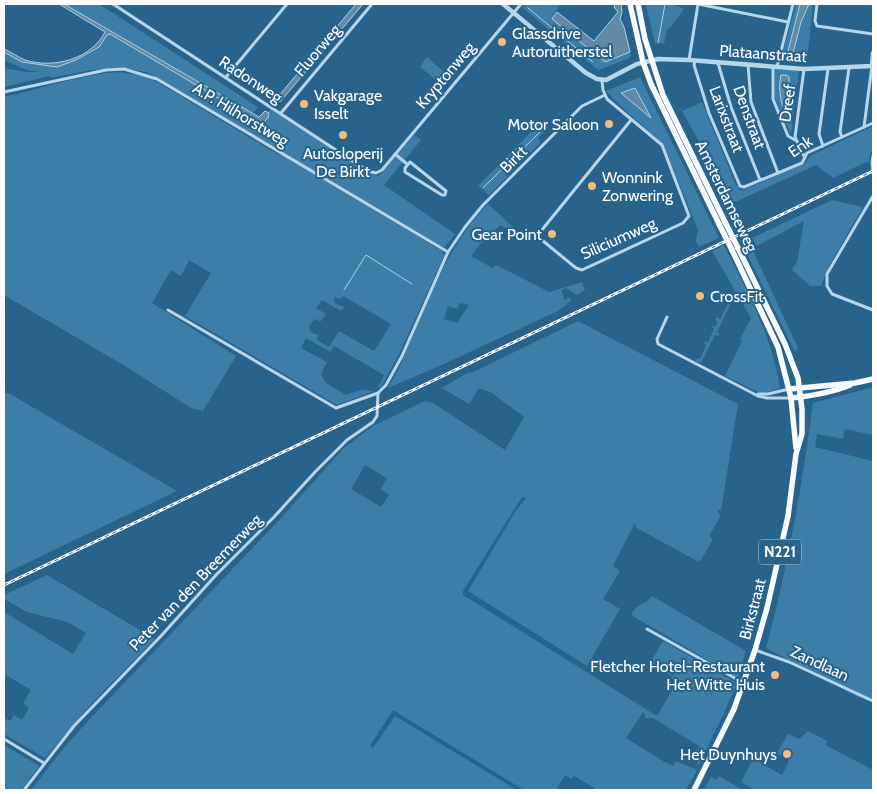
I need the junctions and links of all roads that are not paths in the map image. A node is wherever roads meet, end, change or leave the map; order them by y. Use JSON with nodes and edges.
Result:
{"nodes":[{"id":1,"x":113,"y":4,"type":"edge"},
{"id":2,"x":287,"y":4,"type":"edge"},
{"id":3,"x":372,"y":4,"type":"edge"},
{"id":4,"x":503,"y":4,"type":"edge"},
{"id":5,"x":521,"y":4,"type":"edge"},
{"id":6,"x":630,"y":4,"type":"edge"},
{"id":7,"x":638,"y":4,"type":"edge"},
{"id":8,"x":698,"y":4,"type":"edge"},
{"id":9,"x":793,"y":4,"type":"edge"},
{"id":10,"x":817,"y":4,"type":"edge"},
{"id":11,"x":514,"y":13,"type":"junction"},
{"id":12,"x":788,"y":22,"type":"junction"},
{"id":13,"x":873,"y":34,"type":"edge"},
{"id":14,"x":873,"y":53,"type":"edge"},
{"id":15,"x":652,"y":60,"type":"junction"},
{"id":16,"x":689,"y":60,"type":"junction"},
{"id":17,"x":695,"y":60,"type":"junction"},
{"id":18,"x":643,"y":62,"type":"junction"},
{"id":19,"x":718,"y":62,"type":"junction"},
{"id":20,"x":748,"y":65,"type":"junction"},
{"id":21,"x":872,"y":66,"type":"edge"},
{"id":22,"x":775,"y":67,"type":"junction"},
{"id":23,"x":850,"y":68,"type":"junction"},
{"id":24,"x":804,"y":69,"type":"junction"},
{"id":25,"x":828,"y":69,"type":"junction"},
{"id":26,"x":226,"y":77,"type":"junction"},
{"id":27,"x":602,"y":81,"type":"junction"},
{"id":28,"x":4,"y":92,"type":"edge"},
{"id":29,"x":605,"y":95,"type":"junction"},
{"id":30,"x":281,"y":113,"type":"junction"},
{"id":31,"x":631,"y":120,"type":"junction"},
{"id":32,"x":873,"y":123,"type":"edge"},
{"id":33,"x":864,"y":127,"type":"junction"},
{"id":34,"x":842,"y":137,"type":"junction"},
{"id":35,"x":796,"y":140,"type":"junction"},
{"id":36,"x":823,"y":146,"type":"junction"},
{"id":37,"x":395,"y":154,"type":"junction"},
{"id":38,"x":804,"y":156,"type":"junction"},
{"id":39,"x":873,"y":156,"type":"edge"},
{"id":40,"x":407,"y":164,"type":"junction"},
{"id":41,"x":376,"y":173,"type":"joint"},
{"id":42,"x":778,"y":173,"type":"junction"},
{"id":43,"x":873,"y":173,"type":"edge"},
{"id":44,"x":426,"y":175,"type":"junction"},
{"id":45,"x":760,"y":180,"type":"junction"},
{"id":46,"x":421,"y":182,"type":"junction"},
{"id":47,"x":740,"y":186,"type":"joint"},
{"id":48,"x":873,"y":196,"type":"edge"},
{"id":49,"x":722,"y":223,"type":"junction"},
{"id":50,"x":526,"y":231,"type":"dead end"},
{"id":51,"x":537,"y":236,"type":"junction"},
{"id":52,"x":735,"y":249,"type":"junction"},
{"id":53,"x":448,"y":252,"type":"junction"},
{"id":54,"x":168,"y":310,"type":"dead end"},
{"id":55,"x":873,"y":310,"type":"edge"},
{"id":56,"x":667,"y":317,"type":"dead end"},
{"id":57,"x":873,"y":379,"type":"edge"},
{"id":58,"x":855,"y":382,"type":"junction"},
{"id":59,"x":800,"y":388,"type":"junction"},
{"id":60,"x":789,"y":389,"type":"junction"},
{"id":61,"x":378,"y":393,"type":"junction"},
{"id":62,"x":754,"y":393,"type":"junction"},
{"id":63,"x":802,"y":397,"type":"junction"},
{"id":64,"x":791,"y":398,"type":"junction"},
{"id":65,"x":797,"y":452,"type":"junction"},
{"id":66,"x":647,"y":629,"type":"dead end"},
{"id":67,"x":755,"y":650,"type":"junction"},
{"id":68,"x":748,"y":684,"type":"junction"},
{"id":69,"x":873,"y":702,"type":"edge"},
{"id":70,"x":4,"y":739,"type":"edge"},
{"id":71,"x":44,"y":763,"type":"junction"},
{"id":72,"x":24,"y":790,"type":"edge"},
{"id":73,"x":694,"y":790,"type":"edge"}],
"edges":[{"from":1,"to":26,"type":"street","name":"Radonweg"},
{"from":2,"to":26,"type":"street"},
{"from":3,"to":30,"type":"street","name":"Fluorweg"},
{"from":4,"to":11,"type":"street"},
{"from":5,"to":11,"type":"street","name":"Kryptonweg"},
{"from":6,"to":18,"type":"main road","name":"Amsterdamseweg"},
{"from":7,"to":15,"type":"main road","name":"Amsterdamseweg"},
{"from":8,"to":12,"type":"street"},
{"from":8,"to":16,"type":"street"},
{"from":9,"to":12,"type":"street","name":"Dreef"},
{"from":10,"to":13,"type":"street"},
{"from":11,"to":27,"type":"street"},
{"from":11,"to":37,"type":"street","name":"Kryptonweg"},
{"from":12,"to":22,"type":"street","name":"Dreef"},
{"from":14,"to":21,"type":"street"},
{"from":15,"to":16,"type":"street","name":"Plataanstraat"},
{"from":15,"to":18,"type":"street","name":"Plataanstraat"},
{"from":15,"to":49,"type":"main road","name":"Amsterdamseweg"},
{"from":16,"to":17,"type":"street","name":"Plataanstraat"},
{"from":17,"to":19,"type":"street","name":"Plataanstraat"},
{"from":17,"to":47,"type":"street","name":"Larixstraat"},
{"from":18,"to":27,"type":"street","name":"Plataanstraat"},
{"from":18,"to":49,"type":"main road","name":"Amsterdamseweg"},
{"from":19,"to":20,"type":"street","name":"Plataanstraat"},
{"from":19,"to":45,"type":"street","name":"Denstraat"},
{"from":20,"to":22,"type":"street","name":"Plataanstraat"},
{"from":20,"to":42,"type":"street"},
{"from":21,"to":23,"type":"street","name":"Plataanstraat"},
{"from":21,"to":33,"type":"street"},
{"from":22,"to":24,"type":"street","name":"Plataanstraat"},
{"from":22,"to":35,"type":"street","name":"Dreef"},
{"from":23,"to":25,"type":"street","name":"Plataanstraat"},
{"from":23,"to":34,"type":"street"},
{"from":24,"to":25,"type":"street","name":"Plataanstraat"},
{"from":24,"to":35,"type":"street","name":"Dreef"},
{"from":25,"to":36,"type":"street"},
{"from":26,"to":30,"type":"street","name":"Radonweg"},
{"from":27,"to":29,"type":"street"},
{"from":28,"to":53,"type":"street","name":"A.P. Hilhorstweg"},
{"from":29,"to":31,"type":"street","name":"Siliciumweg"},
{"from":29,"to":53,"type":"street","name":"Birkt"},
{"from":30,"to":41,"type":"street","name":"Radonweg"},
{"from":31,"to":51,"type":"street"},
{"from":31,"to":51,"type":"street","name":"Siliciumweg"},
{"from":32,"to":33,"type":"street","name":"Enk"},
{"from":33,"to":34,"type":"street","name":"Enk"},
{"from":34,"to":36,"type":"street","name":"Enk"},
{"from":35,"to":38,"type":"street","name":"Dreef"},
{"from":36,"to":38,"type":"street","name":"Enk"},
{"from":37,"to":40,"type":"street"},
{"from":37,"to":41,"type":"street","name":"Kryptonweg"},
{"from":38,"to":42,"type":"street","name":"Enk"},
{"from":39,"to":43,"type":"street"},
{"from":40,"to":44,"type":"street"},
{"from":40,"to":46,"type":"street"},
{"from":42,"to":45,"type":"street","name":"Enk"},
{"from":44,"to":46,"type":"street"},
{"from":44,"to":46,"type":"street"},
{"from":45,"to":47,"type":"street","name":"Enk"},
{"from":48,"to":55,"type":"street"},
{"from":49,"to":52,"type":"main road","name":"Amsterdamseweg","bridge":true},
{"from":50,"to":51,"type":"street"},
{"from":52,"to":59,"type":"main road","name":"Amsterdamseweg"},
{"from":52,"to":60,"type":"main road","name":"Amsterdamseweg"},
{"from":53,"to":61,"type":"street"},
{"from":54,"to":61,"type":"street"},
{"from":56,"to":62,"type":"street"},
{"from":57,"to":58,"type":"main road"},
{"from":58,"to":59,"type":"main road"},
{"from":58,"to":63,"type":"main road"},
{"from":59,"to":60,"type":"main road"},
{"from":59,"to":63,"type":"main road","name":"Amsterdamseweg"},
{"from":60,"to":62,"type":"street"},
{"from":60,"to":64,"type":"main road","name":"Amsterdamseweg","number":"N221"},
{"from":61,"to":71,"type":"street","name":"Peter van den Breemerweg"},
{"from":62,"to":64,"type":"street"},
{"from":63,"to":64,"type":"main road"},
{"from":63,"to":65,"type":"main road","name":"Birkstraat","number":"N221"},
{"from":64,"to":65,"type":"main road","name":"Birkstraat","number":"N221"},
{"from":65,"to":67,"type":"main road","name":"Birkstraat","number":"N221"},
{"from":66,"to":68,"type":"street"},
{"from":67,"to":68,"type":"main road","name":"Birkstraat","number":"N221"},
{"from":67,"to":69,"type":"street","name":"Zandlaan"},
{"from":68,"to":73,"type":"main road","name":"Birkstraat","number":"N221"},
{"from":70,"to":71,"type":"street"},
{"from":71,"to":72,"type":"street","name":"Peter van den Breemerweg"}]}
